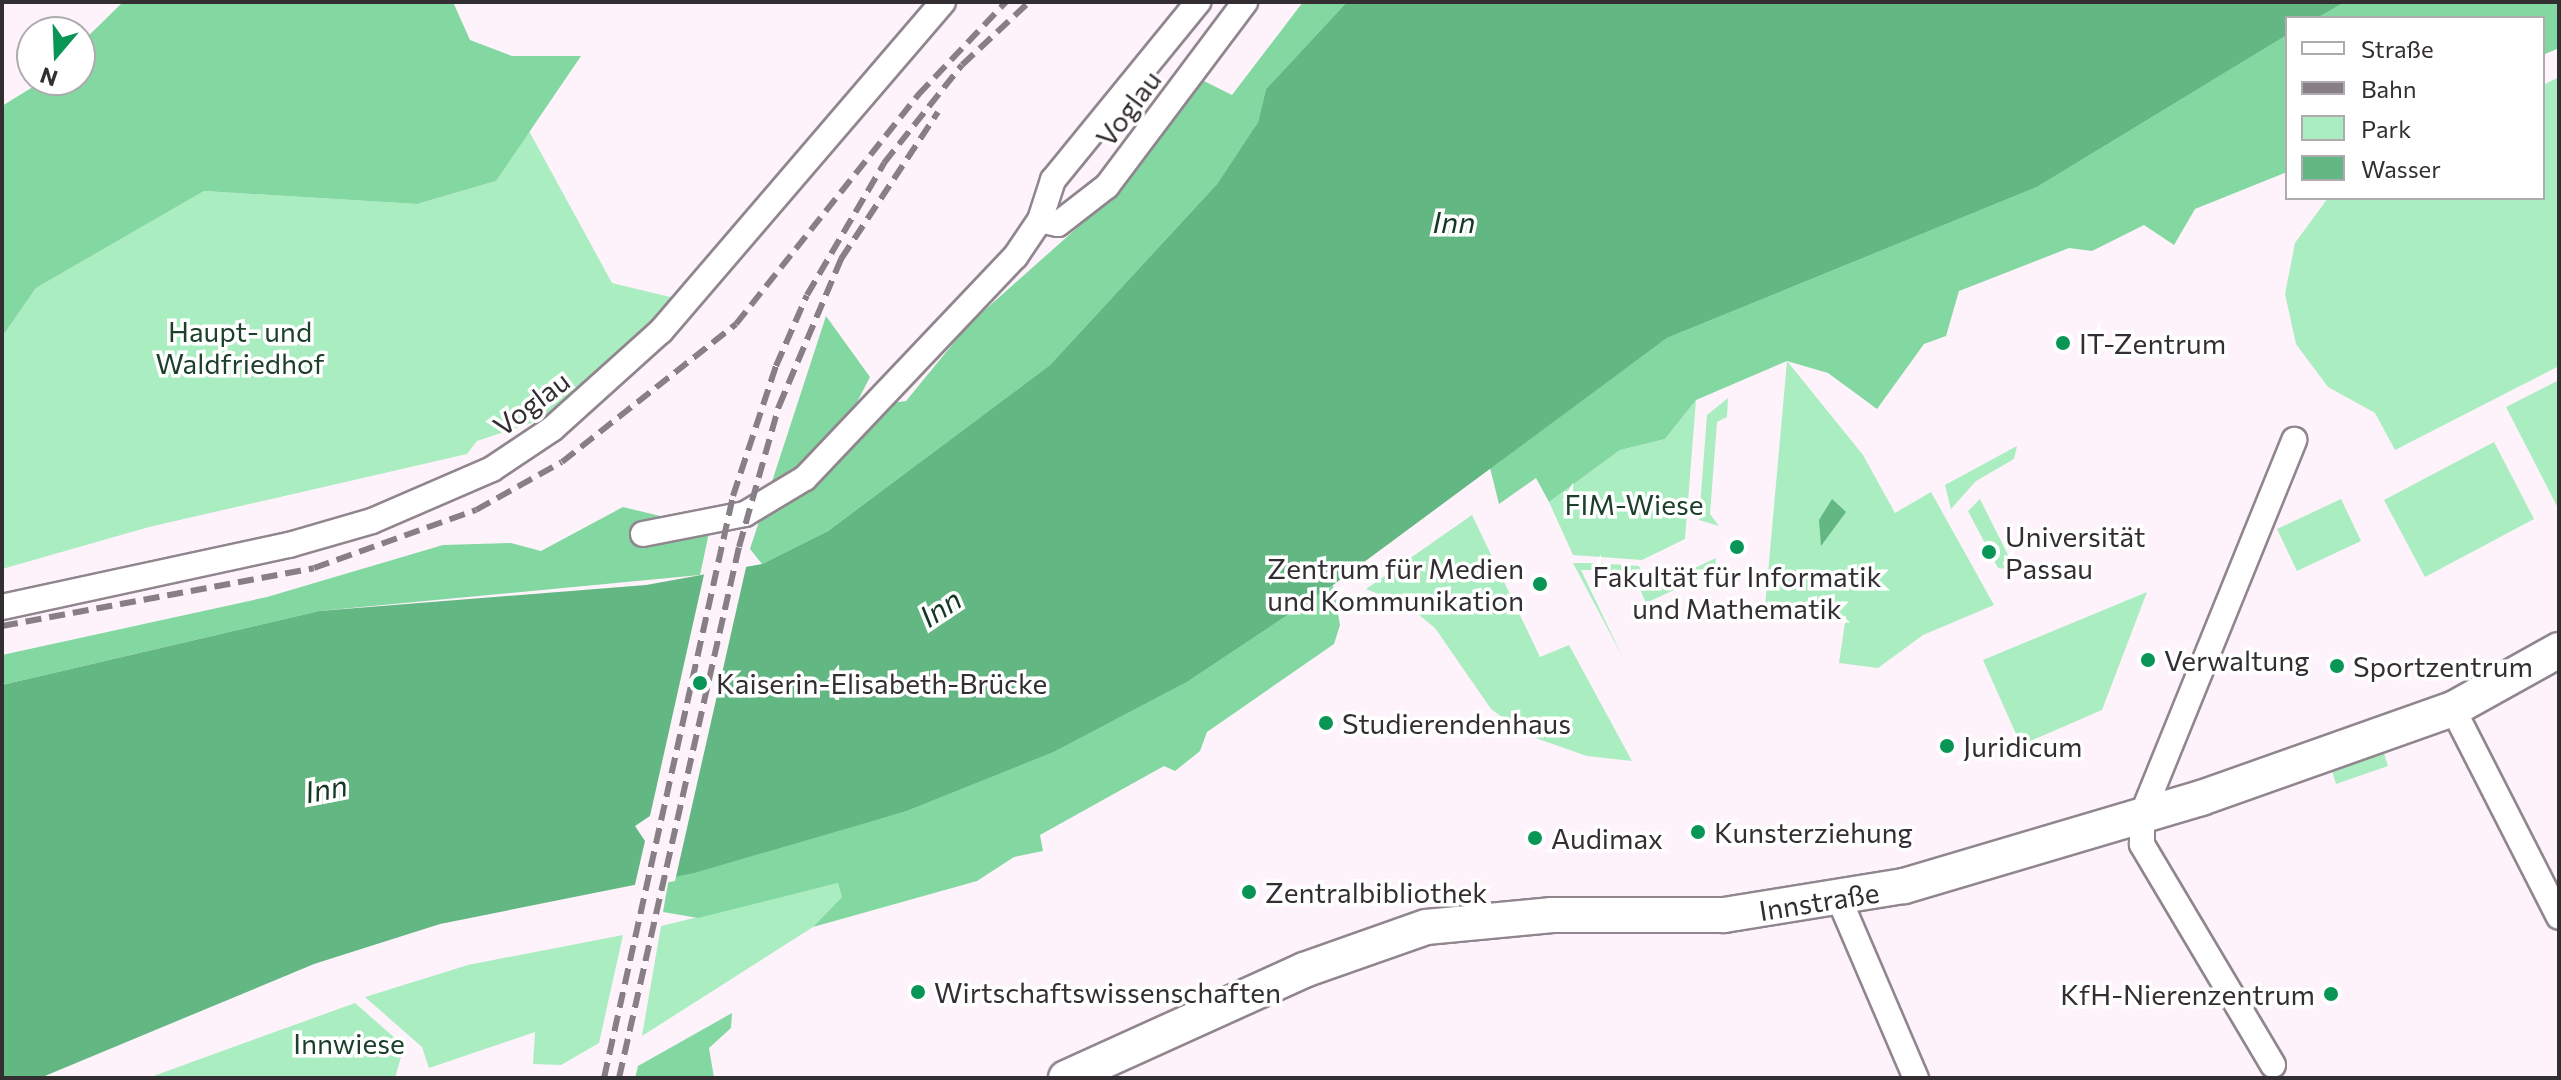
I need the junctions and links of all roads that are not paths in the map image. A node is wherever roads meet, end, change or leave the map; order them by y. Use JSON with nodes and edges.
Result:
{"nodes":[{"id":1,"x":943,"y":2,"type":"edge"},
{"id":2,"x":1198,"y":2,"type":"edge"},
{"id":3,"x":1245,"y":2,"type":"edge"},
{"id":4,"x":1040,"y":220,"type":"junction"},
{"id":5,"x":2294,"y":440,"type":"dead end"},
{"id":6,"x":643,"y":534,"type":"dead end"},
{"id":7,"x":2,"y":607,"type":"edge"},
{"id":8,"x":2559,"y":650,"type":"edge"},
{"id":9,"x":2453,"y":709,"type":"junction"},
{"id":10,"x":2142,"y":815,"type":"junction"},
{"id":11,"x":1840,"y":901,"type":"junction"},
{"id":12,"x":2559,"y":917,"type":"edge"},
{"id":13,"x":2273,"y":1065,"type":"dead end"},
{"id":14,"x":1066,"y":1078,"type":"edge"},
{"id":15,"x":1916,"y":1078,"type":"edge"}],
"edges":[{"from":1,"to":7,"type":"street","name":"Voglau"},
{"from":2,"to":4,"type":"street","name":"Voglau"},
{"from":3,"to":4,"type":"street","name":"Voglau"},
{"from":4,"to":6,"type":"street","name":"Voglau"},
{"from":5,"to":10,"type":"street"},
{"from":8,"to":9,"type":"street","name":"Innstraße"},
{"from":9,"to":10,"type":"street","name":"Innstraße"},
{"from":9,"to":12,"type":"street"},
{"from":10,"to":11,"type":"street","name":"Innstraße"},
{"from":10,"to":13,"type":"street"},
{"from":11,"to":14,"type":"street","name":"Innstraße"},
{"from":11,"to":15,"type":"street"}]}
